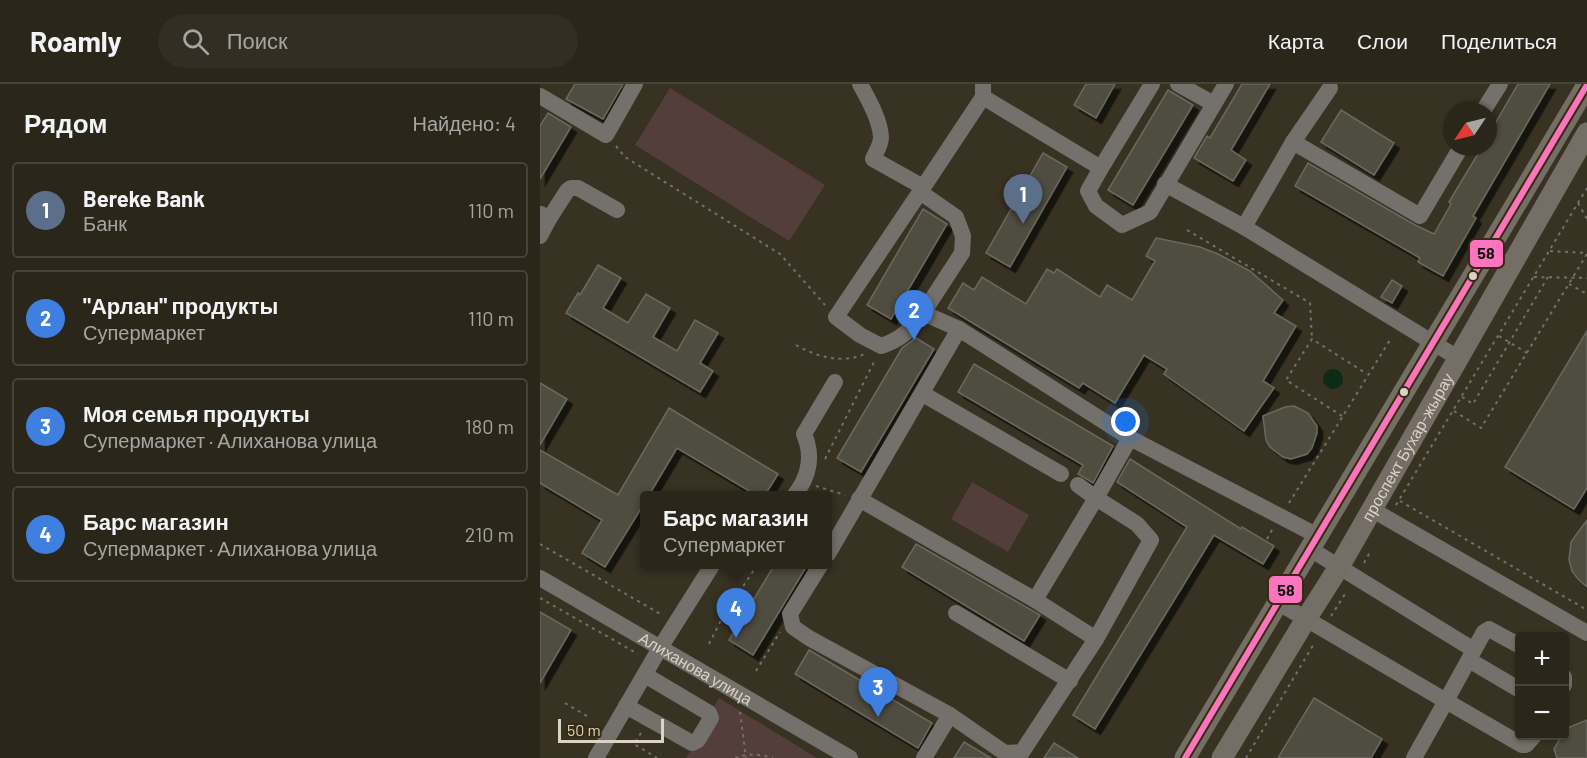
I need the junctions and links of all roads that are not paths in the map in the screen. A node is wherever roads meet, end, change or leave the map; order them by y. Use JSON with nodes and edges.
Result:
{"nodes":[{"id":1,"x":635,"y":84,"type":"edge"},
{"id":2,"x":860,"y":84,"type":"edge"},
{"id":3,"x":1152,"y":84,"type":"edge"},
{"id":4,"x":1178,"y":84,"type":"edge"},
{"id":5,"x":1226,"y":84,"type":"edge"},
{"id":6,"x":1500,"y":84,"type":"edge"},
{"id":7,"x":1587,"y":85,"type":"edge"},
{"id":8,"x":1329,"y":88,"type":"dead end"},
{"id":9,"x":983,"y":90,"type":"edge"},
{"id":10,"x":540,"y":96,"type":"edge"},
{"id":11,"x":1489,"y":102,"type":"edge"},
{"id":12,"x":1214,"y":104,"type":"junction"},
{"id":13,"x":1587,"y":133,"type":"edge"},
{"id":14,"x":1293,"y":142,"type":"junction"},
{"id":15,"x":1456,"y":156,"type":"edge"},
{"id":16,"x":1101,"y":168,"type":"junction"},
{"id":17,"x":1165,"y":184,"type":"junction"},
{"id":18,"x":921,"y":190,"type":"junction"},
{"id":19,"x":618,"y":210,"type":"dead end"},
{"id":20,"x":544,"y":217,"type":"edge"},
{"id":21,"x":1244,"y":227,"type":"junction"},
{"id":22,"x":540,"y":236,"type":"edge"},
{"id":23,"x":923,"y":313,"type":"junction"},
{"id":24,"x":959,"y":329,"type":"junction"},
{"id":25,"x":1433,"y":342,"type":"junction"},
{"id":26,"x":1458,"y":358,"type":"junction"},
{"id":27,"x":835,"y":382,"type":"dead end"},
{"id":28,"x":923,"y":394,"type":"junction"},
{"id":29,"x":1130,"y":438,"type":"junction"},
{"id":30,"x":1061,"y":474,"type":"dead end"},
{"id":31,"x":1078,"y":485,"type":"dead end"},
{"id":32,"x":797,"y":491,"type":"edge"},
{"id":33,"x":1096,"y":498,"type":"junction"},
{"id":34,"x":860,"y":499,"type":"junction"},
{"id":35,"x":1379,"y":514,"type":"junction"},
{"id":36,"x":1314,"y":542,"type":"junction"},
{"id":37,"x":832,"y":547,"type":"edge"},
{"id":38,"x":710,"y":569,"type":"edge"},
{"id":39,"x":818,"y":569,"type":"edge"},
{"id":40,"x":1347,"y":572,"type":"junction"},
{"id":41,"x":540,"y":578,"type":"edge"},
{"id":42,"x":1035,"y":600,"type":"junction"},
{"id":43,"x":1279,"y":603,"type":"junction"},
{"id":44,"x":956,"y":613,"type":"dead end"},
{"id":45,"x":1314,"y":624,"type":"junction"},
{"id":46,"x":1587,"y":633,"type":"edge"},
{"id":47,"x":1096,"y":639,"type":"junction"},
{"id":48,"x":1515,"y":643,"type":"edge"},
{"id":49,"x":1471,"y":655,"type":"junction"},
{"id":50,"x":652,"y":662,"type":"junction"},
{"id":51,"x":1070,"y":681,"type":"junction"},
{"id":52,"x":1515,"y":686,"type":"edge"},
{"id":53,"x":1446,"y":701,"type":"junction"},
{"id":54,"x":626,"y":706,"type":"junction"},
{"id":55,"x":950,"y":715,"type":"junction"},
{"id":56,"x":1530,"y":740,"type":"edge"},
{"id":57,"x":596,"y":758,"type":"edge"},
{"id":58,"x":850,"y":758,"type":"edge"},
{"id":59,"x":924,"y":758,"type":"edge"},
{"id":60,"x":1185,"y":758,"type":"edge"},
{"id":61,"x":1222,"y":758,"type":"edge"},
{"id":62,"x":1414,"y":758,"type":"edge"}],
"edges":[{"from":1,"to":10,"type":"street"},
{"from":2,"to":18,"type":"street"},
{"from":3,"to":16,"type":"street"},
{"from":4,"to":12,"type":"street"},
{"from":5,"to":12,"type":"street"},
{"from":6,"to":11,"type":"street"},
{"from":7,"to":25,"type":"main road","name":"проспект Бухар-жырау"},
{"from":8,"to":14,"type":"street"},
{"from":9,"to":16,"type":"street"},
{"from":9,"to":18,"type":"street"},
{"from":12,"to":17,"type":"street"},
{"from":13,"to":26,"type":"main road","name":"проспект Бухар-жырау"},
{"from":14,"to":15,"type":"street"},
{"from":14,"to":21,"type":"street"},
{"from":16,"to":17,"type":"street"},
{"from":17,"to":21,"type":"street"},
{"from":18,"to":23,"type":"street"},
{"from":18,"to":23,"type":"street"},
{"from":19,"to":20,"type":"street"},
{"from":20,"to":22,"type":"street"},
{"from":21,"to":25,"type":"street"},
{"from":23,"to":24,"type":"street"},
{"from":24,"to":28,"type":"street"},
{"from":24,"to":29,"type":"street"},
{"from":25,"to":26,"type":"street"},
{"from":25,"to":36,"type":"main road","name":"проспект Бухар-жырау"},
{"from":26,"to":35,"type":"main road","name":"проспект Бухар-жырау"},
{"from":27,"to":32,"type":"street"},
{"from":28,"to":30,"type":"street"},
{"from":28,"to":34,"type":"street"},
{"from":29,"to":33,"type":"street"},
{"from":29,"to":36,"type":"street"},
{"from":31,"to":33,"type":"street"},
{"from":33,"to":42,"type":"street"},
{"from":33,"to":47,"type":"street"},
{"from":34,"to":37,"type":"street"},
{"from":34,"to":42,"type":"street"},
{"from":35,"to":40,"type":"main road","name":"проспект Бухар-жырау"},
{"from":35,"to":46,"type":"street"},
{"from":36,"to":40,"type":"street"},
{"from":36,"to":43,"type":"main road","name":"проспект Бухар-жырау"},
{"from":38,"to":50,"type":"street"},
{"from":39,"to":55,"type":"street"},
{"from":40,"to":45,"type":"main road","name":"проспект Бухар-жырау"},
{"from":40,"to":49,"type":"street"},
{"from":41,"to":50,"type":"street","name":"Алиханова улица"},
{"from":42,"to":47,"type":"street"},
{"from":43,"to":45,"type":"street"},
{"from":43,"to":60,"type":"main road","name":"проспект Бухар-жырау"},
{"from":44,"to":51,"type":"street"},
{"from":45,"to":53,"type":"street"},
{"from":45,"to":61,"type":"main road","name":"проспект Бухар-жырау"},
{"from":47,"to":51,"type":"street"},
{"from":48,"to":49,"type":"street"},
{"from":49,"to":52,"type":"street"},
{"from":49,"to":53,"type":"street"},
{"from":50,"to":54,"type":"street"},
{"from":50,"to":54,"type":"street"},
{"from":50,"to":58,"type":"street","name":"Алиханова улица"},
{"from":51,"to":55,"type":"street"},
{"from":53,"to":56,"type":"street"},
{"from":53,"to":62,"type":"street"},
{"from":54,"to":57,"type":"street"},
{"from":55,"to":59,"type":"street"}]}
